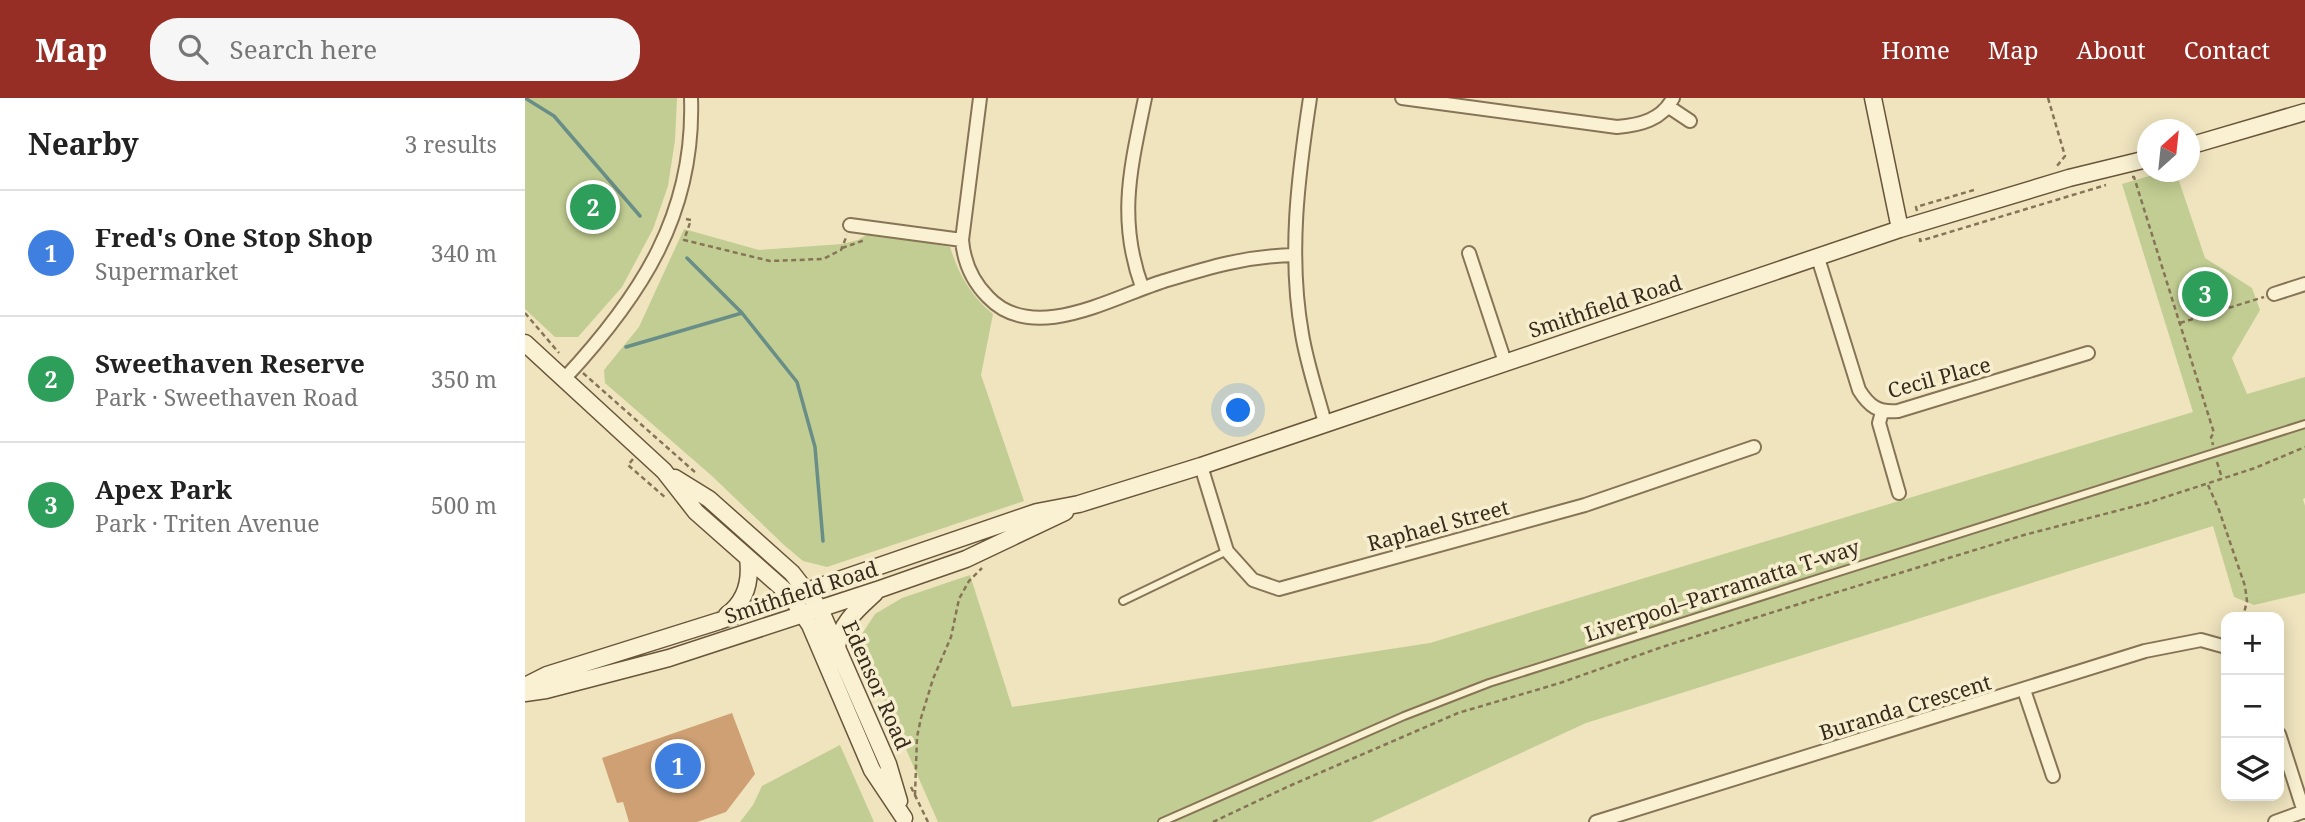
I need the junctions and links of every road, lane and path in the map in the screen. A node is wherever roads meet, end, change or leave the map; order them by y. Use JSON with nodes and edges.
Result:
{"nodes":[{"id":1,"x":691,"y":98,"type":"edge"},
{"id":2,"x":980,"y":98,"type":"edge"},
{"id":3,"x":1145,"y":98,"type":"edge"},
{"id":4,"x":1310,"y":98,"type":"edge"},
{"id":5,"x":1402,"y":98,"type":"edge"},
{"id":6,"x":1511,"y":98,"type":"edge"},
{"id":7,"x":1873,"y":98,"type":"edge"},
{"id":8,"x":2047,"y":98,"type":"edge"},
{"id":9,"x":1671,"y":103,"type":"edge"},
{"id":10,"x":2305,"y":112,"type":"edge"},
{"id":11,"x":1510,"y":113,"type":"junction"},
{"id":12,"x":1690,"y":121,"type":"dead end"},
{"id":13,"x":2200,"y":143,"type":"edge"},
{"id":14,"x":2137,"y":161,"type":"edge"},
{"id":15,"x":2047,"y":169,"type":"dead end"},
{"id":16,"x":2122,"y":181,"type":"dead end"},
{"id":17,"x":2109,"y":184,"type":"dead end"},
{"id":18,"x":1985,"y":187,"type":"dead end"},
{"id":19,"x":1916,"y":207,"type":"dead end"},
{"id":20,"x":673,"y":214,"type":"junction"},
{"id":21,"x":850,"y":225,"type":"joint"},
{"id":22,"x":1900,"y":229,"type":"junction"},
{"id":23,"x":962,"y":240,"type":"junction"},
{"id":24,"x":1920,"y":241,"type":"dead end"},
{"id":25,"x":1469,"y":253,"type":"dead end"},
{"id":26,"x":1294,"y":255,"type":"junction"},
{"id":27,"x":1818,"y":258,"type":"junction"},
{"id":28,"x":2305,"y":284,"type":"edge"},
{"id":29,"x":1142,"y":288,"type":"junction"},
{"id":30,"x":2274,"y":294,"type":"joint"},
{"id":31,"x":525,"y":313,"type":"edge"},
{"id":32,"x":2180,"y":323,"type":"junction"},
{"id":33,"x":525,"y":343,"type":"edge"},
{"id":34,"x":2088,"y":353,"type":"dead end"},
{"id":35,"x":561,"y":356,"type":"dead end"},
{"id":36,"x":1505,"y":362,"type":"junction"},
{"id":37,"x":565,"y":379,"type":"junction"},
{"id":38,"x":1882,"y":412,"type":"junction"},
{"id":39,"x":1325,"y":423,"type":"junction"},
{"id":40,"x":2305,"y":424,"type":"edge"},
{"id":41,"x":2211,"y":437,"type":"dead end"},
{"id":42,"x":1754,"y":447,"type":"dead end"},
{"id":43,"x":2305,"y":447,"type":"edge"},
{"id":44,"x":1201,"y":466,"type":"junction"},
{"id":45,"x":664,"y":471,"type":"junction"},
{"id":46,"x":2208,"y":484,"type":"junction"},
{"id":47,"x":1899,"y":493,"type":"dead end"},
{"id":48,"x":1079,"y":504,"type":"junction"},
{"id":49,"x":1227,"y":551,"type":"junction"},
{"id":50,"x":748,"y":558,"type":"junction"},
{"id":51,"x":982,"y":568,"type":"dead end"},
{"id":52,"x":880,"y":589,"type":"junction"},
{"id":53,"x":806,"y":590,"type":"junction"},
{"id":54,"x":790,"y":595,"type":"junction"},
{"id":55,"x":1123,"y":601,"type":"dead end"},
{"id":56,"x":820,"y":609,"type":"junction"},
{"id":57,"x":2244,"y":612,"type":"edge"},
{"id":58,"x":803,"y":614,"type":"junction"},
{"id":59,"x":719,"y":621,"type":"junction"},
{"id":60,"x":2221,"y":646,"type":"edge"},
{"id":61,"x":838,"y":647,"type":"junction"},
{"id":62,"x":525,"y":686,"type":"edge"},
{"id":63,"x":2024,"y":690,"type":"junction"},
{"id":64,"x":525,"y":693,"type":"edge"},
{"id":65,"x":2280,"y":738,"type":"edge"},
{"id":66,"x":2053,"y":776,"type":"dead end"},
{"id":67,"x":915,"y":796,"type":"dead end"},
{"id":68,"x":2305,"y":812,"type":"edge"},
{"id":69,"x":904,"y":820,"type":"edge"},
{"id":70,"x":1162,"y":822,"type":"edge"},
{"id":71,"x":1213,"y":822,"type":"edge"},
{"id":72,"x":1596,"y":822,"type":"edge"},
{"id":73,"x":2275,"y":822,"type":"edge"}],
"edges":[{"from":1,"to":20,"type":"street"},
{"from":2,"to":23,"type":"street"},
{"from":3,"to":29,"type":"street"},
{"from":4,"to":26,"type":"street"},
{"from":5,"to":11,"type":"street"},
{"from":6,"to":11,"type":"street"},
{"from":7,"to":22,"type":"main road"},
{"from":8,"to":15,"type":"path"},
{"from":9,"to":11,"type":"street"},
{"from":9,"to":12,"type":"street"},
{"from":10,"to":13,"type":"main road"},
{"from":14,"to":22,"type":"main road","name":"Smithfield Road"},
{"from":16,"to":32,"type":"path"},
{"from":17,"to":24,"type":"path"},
{"from":18,"to":19,"type":"path"},
{"from":20,"to":21,"type":"path"},
{"from":20,"to":37,"type":"street"},
{"from":21,"to":23,"type":"street"},
{"from":22,"to":27,"type":"main road","name":"Smithfield Road"},
{"from":23,"to":29,"type":"street"},
{"from":25,"to":36,"type":"street"},
{"from":26,"to":29,"type":"street"},
{"from":26,"to":39,"type":"street"},
{"from":27,"to":36,"type":"main road","name":"Smithfield Road"},
{"from":27,"to":38,"type":"street","name":"Cecil Place"},
{"from":28,"to":30,"type":"street"},
{"from":30,"to":32,"type":"path"},
{"from":31,"to":35,"type":"path"},
{"from":32,"to":41,"type":"path"},
{"from":33,"to":37,"type":"main road","name":"Edensor Road"},
{"from":34,"to":38,"type":"street","name":"Cecil Place"},
{"from":36,"to":39,"type":"main road","name":"Smithfield Road"},
{"from":37,"to":45,"type":"main road","name":"Edensor Road"},
{"from":38,"to":47,"type":"street"},
{"from":39,"to":44,"type":"main road","name":"Smithfield Road"},
{"from":40,"to":70,"type":"lane","name":"Liverpool–Parramatta T-way"},
{"from":42,"to":49,"type":"street","name":"Raphael Street"},
{"from":43,"to":46,"type":"path"},
{"from":44,"to":48,"type":"main road","name":"Smithfield Road"},
{"from":44,"to":49,"type":"street","name":"Raphael Street"},
{"from":45,"to":50,"type":"main road","name":"Edensor Road"},
{"from":45,"to":53,"type":"main road","name":"Edensor Road"},
{"from":46,"to":57,"type":"path"},
{"from":46,"to":71,"type":"path"},
{"from":48,"to":52,"type":"main road","name":"Smithfield Road"},
{"from":48,"to":53,"type":"main road","name":"Smithfield Road"},
{"from":49,"to":55,"type":"lane"},
{"from":50,"to":54,"type":"main road","name":"Edensor Road"},
{"from":50,"to":59,"type":"main road"},
{"from":51,"to":67,"type":"path"},
{"from":52,"to":56,"type":"main road","name":"Smithfield Road"},
{"from":52,"to":61,"type":"main road"},
{"from":53,"to":54,"type":"main road","name":"Smithfield Road"},
{"from":53,"to":56,"type":"main road","name":"Edensor Road"},
{"from":54,"to":58,"type":"main road","name":"Edensor Road"},
{"from":54,"to":59,"type":"main road","name":"Smithfield Road"},
{"from":56,"to":58,"type":"main road","name":"Smithfield Road"},
{"from":56,"to":61,"type":"main road","name":"Edensor Road"},
{"from":58,"to":64,"type":"main road","name":"Smithfield Road"},
{"from":58,"to":69,"type":"main road","name":"Edensor Road"},
{"from":59,"to":62,"type":"main road","name":"Smithfield Road"},
{"from":60,"to":63,"type":"street","name":"Buranda Crescent"},
{"from":61,"to":69,"type":"main road","name":"Edensor Road"},
{"from":63,"to":66,"type":"street"},
{"from":63,"to":72,"type":"street","name":"Buranda Crescent"},
{"from":65,"to":68,"type":"street"},
{"from":68,"to":73,"type":"street"}]}
